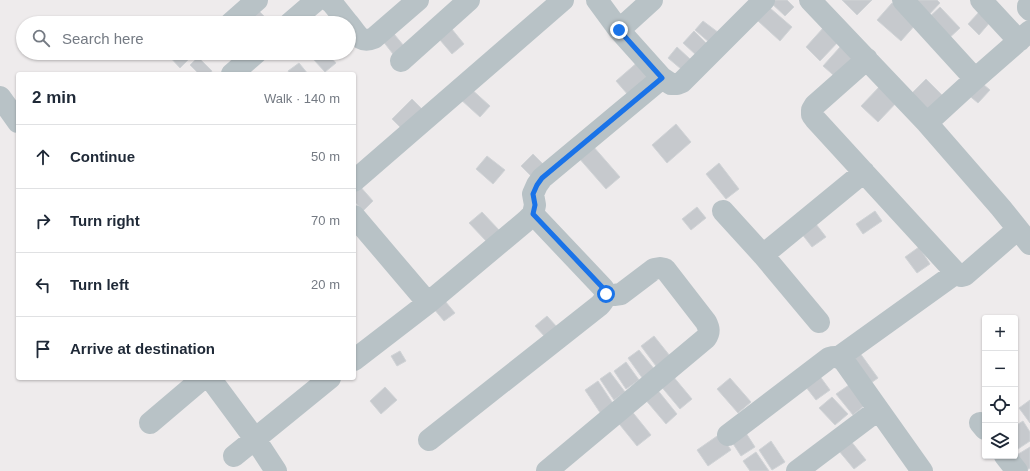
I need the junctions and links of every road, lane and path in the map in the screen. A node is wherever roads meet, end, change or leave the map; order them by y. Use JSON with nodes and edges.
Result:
{"nodes":[{"id":1,"x":257,"y":0,"type":"edge"},
{"id":2,"x":317,"y":0,"type":"edge"},
{"id":3,"x":328,"y":0,"type":"edge"},
{"id":4,"x":418,"y":0,"type":"edge"},
{"id":5,"x":469,"y":0,"type":"edge"},
{"id":6,"x":563,"y":0,"type":"edge"},
{"id":7,"x":597,"y":0,"type":"edge"},
{"id":8,"x":652,"y":0,"type":"edge"},
{"id":9,"x":764,"y":0,"type":"edge"},
{"id":10,"x":810,"y":0,"type":"edge"},
{"id":11,"x":903,"y":0,"type":"edge"},
{"id":12,"x":982,"y":0,"type":"edge"},
{"id":13,"x":1030,"y":3,"type":"edge"},
{"id":14,"x":1030,"y":10,"type":"edge"},
{"id":15,"x":239,"y":16,"type":"edge"},
{"id":16,"x":298,"y":16,"type":"edge"},
{"id":17,"x":341,"y":16,"type":"edge"},
{"id":18,"x":619,"y":30,"type":"junction"},
{"id":19,"x":356,"y":33,"type":"edge"},
{"id":20,"x":1024,"y":36,"type":"edge"},
{"id":21,"x":866,"y":59,"type":"junction"},
{"id":22,"x":245,"y":60,"type":"edge"},
{"id":23,"x":401,"y":61,"type":"dead end"},
{"id":24,"x":234,"y":72,"type":"edge"},
{"id":25,"x":662,"y":78,"type":"junction"},
{"id":26,"x":975,"y":79,"type":"junction"},
{"id":27,"x":0,"y":97,"type":"edge"},
{"id":28,"x":16,"y":119,"type":"edge"},
{"id":29,"x":927,"y":123,"type":"junction"},
{"id":30,"x":864,"y":172,"type":"junction"},
{"id":31,"x":356,"y":179,"type":"edge"},
{"id":32,"x":723,"y":211,"type":"dead end"},
{"id":33,"x":533,"y":214,"type":"junction"},
{"id":34,"x":356,"y":218,"type":"edge"},
{"id":35,"x":1024,"y":236,"type":"edge"},
{"id":36,"x":763,"y":255,"type":"junction"},
{"id":37,"x":956,"y":273,"type":"junction"},
{"id":38,"x":606,"y":294,"type":"junction"},
{"id":39,"x":428,"y":303,"type":"junction"},
{"id":40,"x":819,"y":322,"type":"dead end"},
{"id":41,"x":839,"y":357,"type":"junction"},
{"id":42,"x":356,"y":358,"type":"edge"},
{"id":43,"x":201,"y":380,"type":"edge"},
{"id":44,"x":211,"y":380,"type":"edge"},
{"id":45,"x":327,"y":380,"type":"edge"},
{"id":46,"x":878,"y":410,"type":"junction"},
{"id":47,"x":150,"y":423,"type":"dead end"},
{"id":48,"x":728,"y":435,"type":"dead end"},
{"id":49,"x":255,"y":439,"type":"junction"},
{"id":50,"x":429,"y":440,"type":"dead end"},
{"id":51,"x":234,"y":456,"type":"dead end"},
{"id":52,"x":1008,"y":459,"type":"edge"},
{"id":53,"x":560,"y":467,"type":"edge"},
{"id":54,"x":920,"y":470,"type":"edge"},
{"id":55,"x":276,"y":471,"type":"edge"},
{"id":56,"x":797,"y":471,"type":"edge"},
{"id":57,"x":1017,"y":471,"type":"edge"}],
"edges":[{"from":1,"to":15,"type":"street"},
{"from":2,"to":16,"type":"street"},
{"from":3,"to":17,"type":"street"},
{"from":4,"to":19,"type":"street"},
{"from":5,"to":23,"type":"street"},
{"from":6,"to":31,"type":"street"},
{"from":7,"to":18,"type":"street"},
{"from":8,"to":18,"type":"street"},
{"from":9,"to":25,"type":"street"},
{"from":10,"to":21,"type":"street"},
{"from":11,"to":26,"type":"street"},
{"from":12,"to":20,"type":"street"},
{"from":13,"to":14,"type":"street"},
{"from":18,"to":25,"type":"street"},
{"from":20,"to":26,"type":"street"},
{"from":21,"to":29,"type":"street"},
{"from":21,"to":30,"type":"street"},
{"from":22,"to":24,"type":"street"},
{"from":25,"to":33,"type":"street"},
{"from":26,"to":29,"type":"street"},
{"from":27,"to":28,"type":"street"},
{"from":29,"to":35,"type":"street"},
{"from":30,"to":36,"type":"street"},
{"from":30,"to":37,"type":"street"},
{"from":32,"to":36,"type":"street"},
{"from":33,"to":38,"type":"street"},
{"from":33,"to":39,"type":"street"},
{"from":34,"to":39,"type":"street"},
{"from":35,"to":37,"type":"street"},
{"from":36,"to":40,"type":"street"},
{"from":37,"to":41,"type":"street"},
{"from":38,"to":50,"type":"street"},
{"from":38,"to":53,"type":"street"},
{"from":39,"to":42,"type":"street"},
{"from":41,"to":46,"type":"street"},
{"from":41,"to":48,"type":"street"},
{"from":43,"to":47,"type":"street"},
{"from":44,"to":49,"type":"street"},
{"from":45,"to":49,"type":"street"},
{"from":46,"to":54,"type":"street"},
{"from":46,"to":56,"type":"street"},
{"from":49,"to":51,"type":"street"},
{"from":49,"to":55,"type":"street"},
{"from":52,"to":57,"type":"street"}]}
